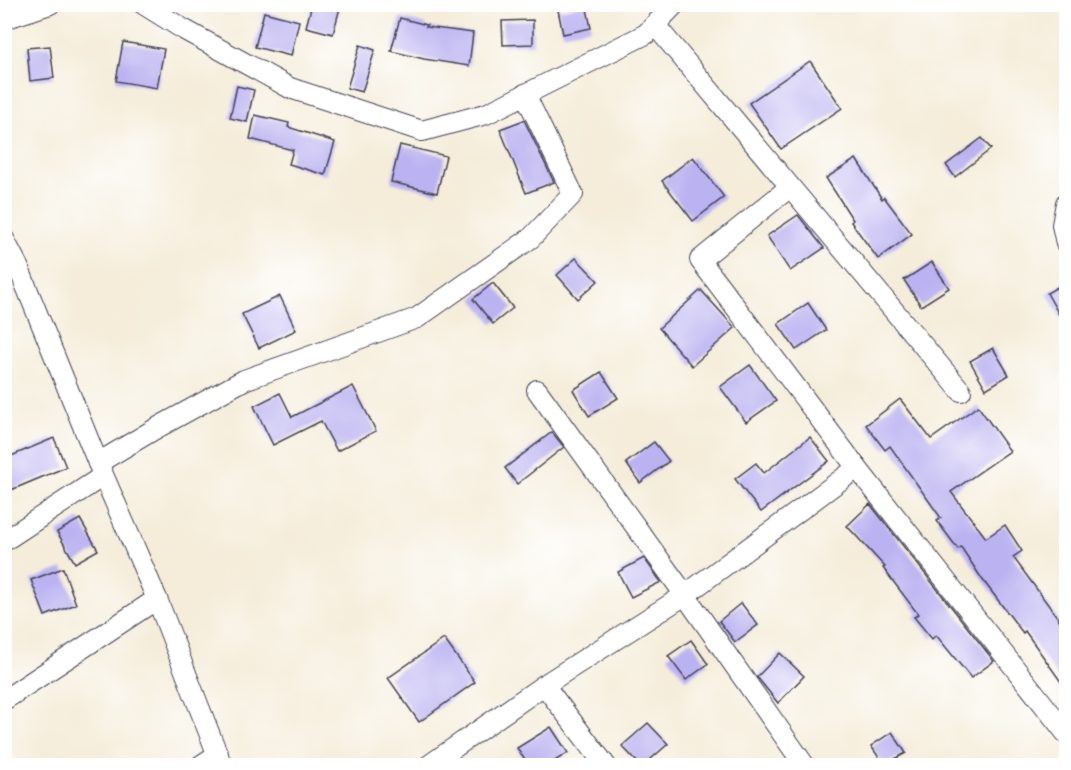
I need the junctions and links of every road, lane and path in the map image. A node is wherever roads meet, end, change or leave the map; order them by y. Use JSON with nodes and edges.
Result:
{"nodes":[{"id":1,"x":50,"y":4,"type":"edge"},
{"id":2,"x":143,"y":4,"type":"edge"},
{"id":3,"x":675,"y":4,"type":"edge"},
{"id":4,"x":4,"y":19,"type":"edge"},
{"id":5,"x":655,"y":25,"type":"junction"},
{"id":6,"x":525,"y":94,"type":"junction"},
{"id":7,"x":790,"y":187,"type":"junction"},
{"id":8,"x":1066,"y":204,"type":"edge"},
{"id":9,"x":4,"y":239,"type":"edge"},
{"id":10,"x":1066,"y":243,"type":"edge"},
{"id":11,"x":537,"y":390,"type":"dead end"},
{"id":12,"x":961,"y":391,"type":"dead end"},
{"id":13,"x":857,"y":468,"type":"junction"},
{"id":14,"x":100,"y":470,"type":"junction"},
{"id":15,"x":4,"y":541,"type":"edge"},
{"id":16,"x":685,"y":595,"type":"junction"},
{"id":17,"x":157,"y":599,"type":"junction"},
{"id":18,"x":544,"y":685,"type":"junction"},
{"id":19,"x":4,"y":700,"type":"edge"},
{"id":20,"x":1066,"y":733,"type":"edge"},
{"id":21,"x":220,"y":760,"type":"edge"},
{"id":22,"x":200,"y":765,"type":"edge"},
{"id":23,"x":428,"y":765,"type":"edge"},
{"id":24,"x":606,"y":765,"type":"edge"},
{"id":25,"x":805,"y":765,"type":"edge"}],
"edges":[{"from":1,"to":4,"type":"street"},
{"from":2,"to":6,"type":"street"},
{"from":3,"to":5,"type":"street"},
{"from":5,"to":6,"type":"street"},
{"from":5,"to":7,"type":"street"},
{"from":6,"to":14,"type":"street"},
{"from":7,"to":12,"type":"street"},
{"from":7,"to":13,"type":"street"},
{"from":8,"to":10,"type":"street"},
{"from":9,"to":14,"type":"street"},
{"from":11,"to":16,"type":"street"},
{"from":13,"to":16,"type":"street"},
{"from":13,"to":20,"type":"street"},
{"from":14,"to":15,"type":"street"},
{"from":14,"to":17,"type":"street"},
{"from":16,"to":18,"type":"street"},
{"from":16,"to":25,"type":"street"},
{"from":17,"to":19,"type":"street"},
{"from":17,"to":21,"type":"street"},
{"from":18,"to":23,"type":"street"},
{"from":18,"to":24,"type":"street"},
{"from":21,"to":22,"type":"street"}]}
